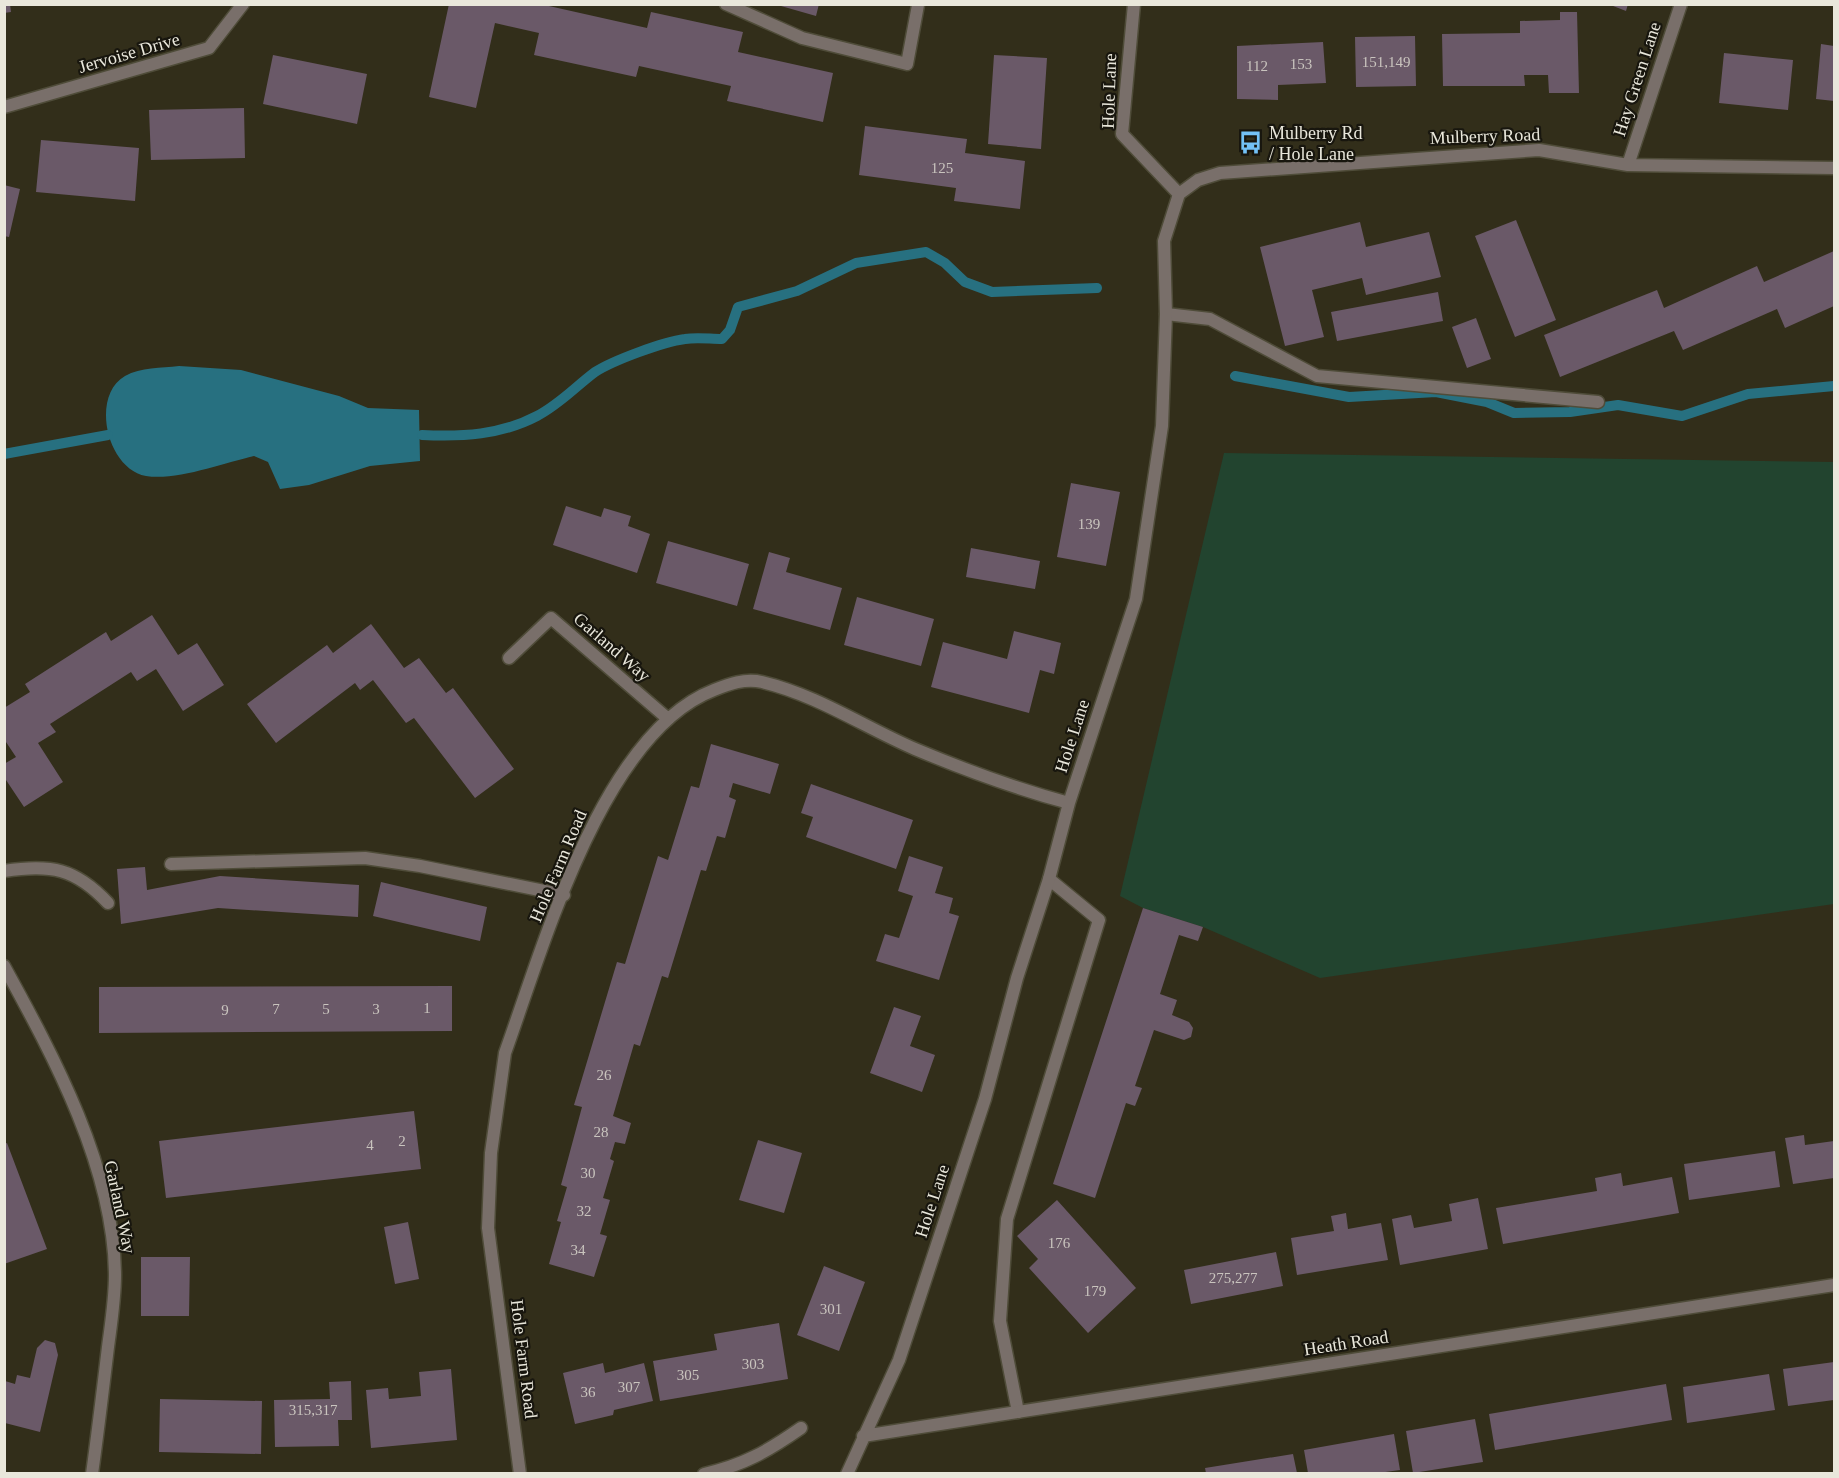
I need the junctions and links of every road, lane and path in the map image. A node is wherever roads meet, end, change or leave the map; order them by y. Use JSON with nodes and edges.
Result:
{"nodes":[{"id":1,"x":243,"y":4,"type":"edge"},
{"id":2,"x":726,"y":4,"type":"edge"},
{"id":3,"x":1134,"y":4,"type":"edge"},
{"id":4,"x":1681,"y":4,"type":"edge"},
{"id":5,"x":918,"y":5,"type":"edge"},
{"id":6,"x":4,"y":107,"type":"edge"},
{"id":7,"x":1628,"y":165,"type":"junction"},
{"id":8,"x":1834,"y":168,"type":"edge"},
{"id":9,"x":1179,"y":194,"type":"junction"},
{"id":10,"x":1166,"y":314,"type":"junction"},
{"id":11,"x":1598,"y":402,"type":"dead end"},
{"id":12,"x":509,"y":658,"type":"dead end"},
{"id":13,"x":667,"y":718,"type":"junction"},
{"id":14,"x":1069,"y":803,"type":"junction"},
{"id":15,"x":171,"y":864,"type":"dead end"},
{"id":16,"x":4,"y":871,"type":"edge"},
{"id":17,"x":1049,"y":879,"type":"junction"},
{"id":18,"x":564,"y":895,"type":"junction"},
{"id":19,"x":108,"y":903,"type":"dead end"},
{"id":20,"x":4,"y":966,"type":"edge"},
{"id":21,"x":1834,"y":1285,"type":"edge"},
{"id":22,"x":1018,"y":1413,"type":"junction"},
{"id":23,"x":801,"y":1428,"type":"dead end"},
{"id":24,"x":863,"y":1436,"type":"junction"},
{"id":25,"x":92,"y":1473,"type":"edge"},
{"id":26,"x":520,"y":1473,"type":"edge"},
{"id":27,"x":704,"y":1473,"type":"edge"},
{"id":28,"x":847,"y":1473,"type":"edge"}],
"edges":[{"from":1,"to":6,"type":"street","name":"Jervoise Drive"},
{"from":2,"to":5,"type":"street"},
{"from":3,"to":9,"type":"street","name":"Hole Lane"},
{"from":4,"to":7,"type":"street","name":"Hay Green Lane"},
{"from":7,"to":8,"type":"street","name":"Mulberry Road"},
{"from":7,"to":9,"type":"street","name":"Mulberry Road"},
{"from":9,"to":10,"type":"street","name":"Hole Lane"},
{"from":10,"to":11,"type":"street"},
{"from":10,"to":14,"type":"street","name":"Hole Lane"},
{"from":12,"to":13,"type":"street","name":"Garland Way"},
{"from":13,"to":14,"type":"street","name":"Hole Farm Road"},
{"from":13,"to":18,"type":"street","name":"Hole Farm Road"},
{"from":14,"to":17,"type":"street","name":"Hole Lane"},
{"from":15,"to":18,"type":"street"},
{"from":16,"to":19,"type":"street"},
{"from":17,"to":22,"type":"street"},
{"from":17,"to":24,"type":"street","name":"Hole Lane"},
{"from":18,"to":26,"type":"street","name":"Hole Farm Road"},
{"from":20,"to":25,"type":"street","name":"Garland Way"},
{"from":21,"to":22,"type":"street","name":"Heath Road"},
{"from":22,"to":24,"type":"street","name":"Heath Road"},
{"from":23,"to":27,"type":"street"},
{"from":24,"to":28,"type":"street","name":"Hole Lane"}]}
